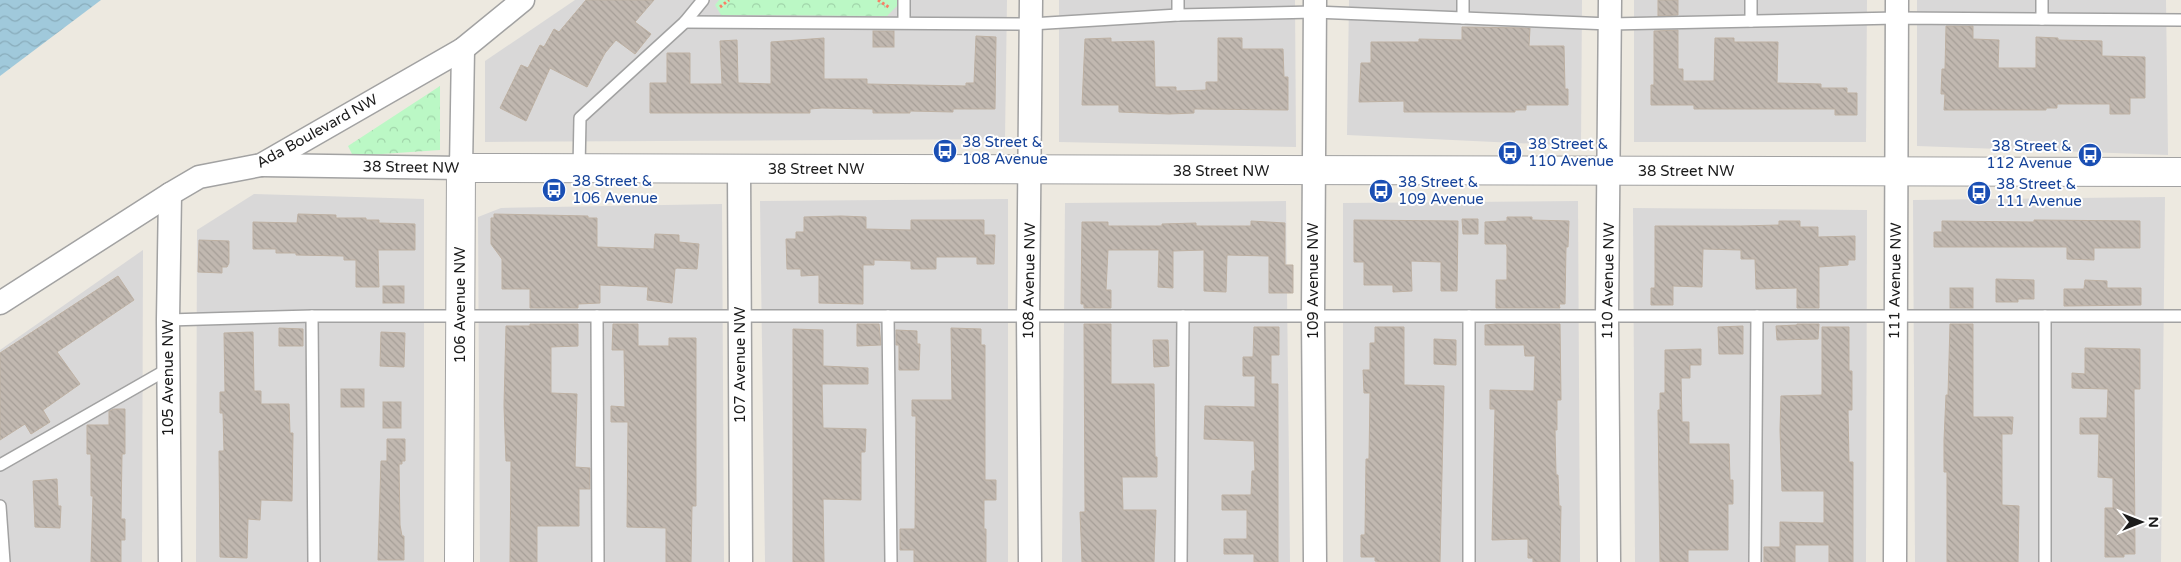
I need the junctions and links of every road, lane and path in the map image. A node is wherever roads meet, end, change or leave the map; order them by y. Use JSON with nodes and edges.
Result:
{"nodes":[{"id":1,"x":523,"y":0,"type":"edge"},
{"id":2,"x":703,"y":0,"type":"edge"},
{"id":3,"x":729,"y":0,"type":"edge"},
{"id":4,"x":878,"y":0,"type":"edge"},
{"id":5,"x":904,"y":0,"type":"edge"},
{"id":6,"x":1031,"y":0,"type":"edge"},
{"id":7,"x":1178,"y":0,"type":"edge"},
{"id":8,"x":1463,"y":0,"type":"edge"},
{"id":9,"x":1610,"y":0,"type":"edge"},
{"id":10,"x":1751,"y":0,"type":"edge"},
{"id":11,"x":2042,"y":0,"type":"edge"},
{"id":12,"x":1315,"y":6,"type":"edge"},
{"id":13,"x":717,"y":9,"type":"dead end"},
{"id":14,"x":1897,"y":9,"type":"edge"},
{"id":15,"x":893,"y":10,"type":"dead end"},
{"id":16,"x":1178,"y":15,"type":"junction"},
{"id":17,"x":1463,"y":18,"type":"junction"},
{"id":18,"x":2042,"y":19,"type":"junction"},
{"id":19,"x":2181,"y":20,"type":"edge"},
{"id":20,"x":1751,"y":21,"type":"junction"},
{"id":21,"x":685,"y":22,"type":"junction"},
{"id":22,"x":904,"y":22,"type":"junction"},
{"id":23,"x":1031,"y":24,"type":"junction"},
{"id":24,"x":1610,"y":24,"type":"junction"},
{"id":25,"x":463,"y":49,"type":"junction"},
{"id":26,"x":261,"y":165,"type":"junction"},
{"id":27,"x":461,"y":168,"type":"junction"},
{"id":28,"x":579,"y":168,"type":"junction"},
{"id":29,"x":739,"y":169,"type":"junction"},
{"id":30,"x":1030,"y":170,"type":"junction"},
{"id":31,"x":1314,"y":171,"type":"junction"},
{"id":32,"x":1610,"y":171,"type":"junction"},
{"id":33,"x":1897,"y":171,"type":"junction"},
{"id":34,"x":2181,"y":172,"type":"edge"},
{"id":35,"x":170,"y":194,"type":"junction"},
{"id":36,"x":0,"y":303,"type":"edge"},
{"id":37,"x":312,"y":316,"type":"junction"},
{"id":38,"x":460,"y":316,"type":"junction"},
{"id":39,"x":597,"y":316,"type":"junction"},
{"id":40,"x":740,"y":316,"type":"junction"},
{"id":41,"x":888,"y":316,"type":"junction"},
{"id":42,"x":1028,"y":316,"type":"junction"},
{"id":43,"x":1183,"y":316,"type":"junction"},
{"id":44,"x":1313,"y":316,"type":"junction"},
{"id":45,"x":1469,"y":316,"type":"junction"},
{"id":46,"x":1607,"y":316,"type":"junction"},
{"id":47,"x":1757,"y":316,"type":"junction"},
{"id":48,"x":1894,"y":316,"type":"junction"},
{"id":49,"x":2045,"y":316,"type":"junction"},
{"id":50,"x":2181,"y":316,"type":"edge"},
{"id":51,"x":168,"y":320,"type":"junction"},
{"id":52,"x":168,"y":369,"type":"junction"},
{"id":53,"x":0,"y":465,"type":"edge"},
{"id":54,"x":0,"y":506,"type":"edge"},
{"id":55,"x":4,"y":562,"type":"edge"},
{"id":56,"x":170,"y":562,"type":"edge"},
{"id":57,"x":314,"y":562,"type":"edge"},
{"id":58,"x":459,"y":562,"type":"edge"},
{"id":59,"x":598,"y":562,"type":"edge"},
{"id":60,"x":741,"y":562,"type":"edge"},
{"id":61,"x":891,"y":562,"type":"edge"},
{"id":62,"x":1030,"y":562,"type":"edge"},
{"id":63,"x":1181,"y":562,"type":"edge"},
{"id":64,"x":1315,"y":562,"type":"edge"},
{"id":65,"x":1469,"y":562,"type":"edge"},
{"id":66,"x":1608,"y":562,"type":"edge"},
{"id":67,"x":1755,"y":562,"type":"edge"},
{"id":68,"x":1895,"y":562,"type":"edge"},
{"id":69,"x":2045,"y":562,"type":"edge"}],
"edges":[{"from":1,"to":25,"type":"street","name":"Ada Boulevard NW"},
{"from":2,"to":21,"type":"lane"},
{"from":3,"to":13,"type":"path"},
{"from":4,"to":15,"type":"path"},
{"from":5,"to":22,"type":"lane"},
{"from":6,"to":23,"type":"street","name":"108 Avenue NW"},
{"from":7,"to":16,"type":"lane"},
{"from":8,"to":17,"type":"lane"},
{"from":9,"to":24,"type":"street","name":"110 Avenue NW"},
{"from":10,"to":20,"type":"lane"},
{"from":11,"to":18,"type":"lane"},
{"from":12,"to":16,"type":"lane"},
{"from":12,"to":17,"type":"lane"},
{"from":12,"to":31,"type":"street","name":"109 Avenue NW"},
{"from":14,"to":18,"type":"lane"},
{"from":14,"to":20,"type":"lane"},
{"from":14,"to":33,"type":"street","name":"111 Avenue NW"},
{"from":16,"to":23,"type":"lane"},
{"from":17,"to":24,"type":"lane"},
{"from":18,"to":19,"type":"lane"},
{"from":20,"to":24,"type":"lane"},
{"from":21,"to":22,"type":"lane"},
{"from":21,"to":28,"type":"lane"},
{"from":22,"to":23,"type":"lane"},
{"from":23,"to":30,"type":"street","name":"108 Avenue NW"},
{"from":24,"to":32,"type":"street","name":"110 Avenue NW"},
{"from":25,"to":26,"type":"street","name":"Ada Boulevard NW"},
{"from":25,"to":27,"type":"street","name":"106 Avenue NW"},
{"from":26,"to":27,"type":"street","name":"38 Street NW"},
{"from":26,"to":35,"type":"street","name":"Ada Boulevard NW"},
{"from":27,"to":28,"type":"street","name":"38 Street NW"},
{"from":27,"to":38,"type":"street","name":"106 Avenue NW"},
{"from":28,"to":29,"type":"street","name":"38 Street NW"},
{"from":29,"to":30,"type":"street","name":"38 Street NW"},
{"from":29,"to":40,"type":"street","name":"107 Avenue NW"},
{"from":30,"to":31,"type":"street","name":"38 Street NW"},
{"from":30,"to":42,"type":"street","name":"108 Avenue NW"},
{"from":31,"to":32,"type":"street","name":"38 Street NW"},
{"from":31,"to":44,"type":"street","name":"109 Avenue NW"},
{"from":32,"to":33,"type":"street","name":"38 Street NW"},
{"from":32,"to":46,"type":"street","name":"110 Avenue NW"},
{"from":33,"to":34,"type":"street","name":"38 Street NW"},
{"from":33,"to":48,"type":"street","name":"111 Avenue NW"},
{"from":35,"to":36,"type":"street","name":"Ada Boulevard NW"},
{"from":35,"to":51,"type":"street","name":"105 Avenue NW"},
{"from":37,"to":38,"type":"lane"},
{"from":37,"to":51,"type":"lane"},
{"from":37,"to":57,"type":"lane"},
{"from":38,"to":39,"type":"lane"},
{"from":38,"to":58,"type":"street","name":"106 Avenue NW"},
{"from":39,"to":40,"type":"lane"},
{"from":39,"to":59,"type":"lane"},
{"from":40,"to":41,"type":"lane"},
{"from":40,"to":60,"type":"street","name":"107 Avenue NW"},
{"from":41,"to":42,"type":"lane"},
{"from":41,"to":61,"type":"lane"},
{"from":42,"to":43,"type":"lane"},
{"from":42,"to":62,"type":"street","name":"108 Avenue NW"},
{"from":43,"to":44,"type":"lane"},
{"from":43,"to":63,"type":"lane"},
{"from":44,"to":45,"type":"lane"},
{"from":44,"to":64,"type":"street","name":"109 Avenue NW"},
{"from":45,"to":46,"type":"lane"},
{"from":45,"to":65,"type":"lane"},
{"from":46,"to":47,"type":"lane"},
{"from":46,"to":66,"type":"street","name":"110 Avenue NW"},
{"from":47,"to":48,"type":"lane"},
{"from":47,"to":67,"type":"lane"},
{"from":48,"to":49,"type":"lane"},
{"from":48,"to":68,"type":"street","name":"111 Avenue NW"},
{"from":49,"to":50,"type":"lane"},
{"from":49,"to":69,"type":"lane"},
{"from":51,"to":52,"type":"street","name":"105 Avenue NW"},
{"from":52,"to":53,"type":"lane"},
{"from":52,"to":56,"type":"street","name":"105 Avenue NW"},
{"from":54,"to":55,"type":"lane"}]}
